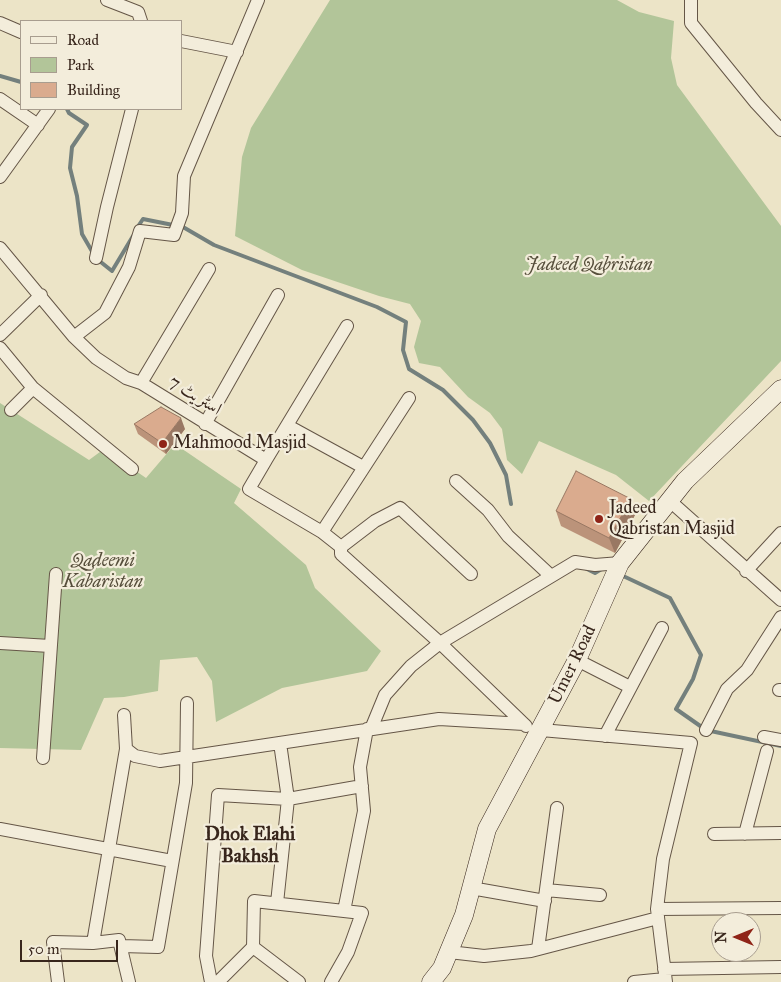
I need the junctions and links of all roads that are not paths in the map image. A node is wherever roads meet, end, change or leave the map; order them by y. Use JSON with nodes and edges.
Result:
{"nodes":[{"id":1,"x":107,"y":0,"type":"edge"},
{"id":2,"x":258,"y":0,"type":"edge"},
{"id":3,"x":691,"y":0,"type":"edge"},
{"id":4,"x":141,"y":20,"type":"edge"},
{"id":5,"x":0,"y":23,"type":"edge"},
{"id":6,"x":20,"y":32,"type":"edge"},
{"id":7,"x":182,"y":41,"type":"edge"},
{"id":8,"x":237,"y":52,"type":"junction"},
{"id":9,"x":0,"y":99,"type":"edge"},
{"id":10,"x":49,"y":110,"type":"edge"},
{"id":11,"x":132,"y":110,"type":"edge"},
{"id":12,"x":38,"y":125,"type":"junction"},
{"id":13,"x":781,"y":130,"type":"edge"},
{"id":14,"x":0,"y":178,"type":"edge"},
{"id":15,"x":0,"y":248,"type":"edge"},
{"id":16,"x":96,"y":258,"type":"dead end"},
{"id":17,"x":209,"y":269,"type":"dead end"},
{"id":18,"x":41,"y":295,"type":"junction"},
{"id":19,"x":278,"y":295,"type":"dead end"},
{"id":20,"x":347,"y":326,"type":"dead end"},
{"id":21,"x":0,"y":335,"type":"edge"},
{"id":22,"x":74,"y":337,"type":"junction"},
{"id":23,"x":0,"y":348,"type":"edge"},
{"id":24,"x":141,"y":383,"type":"junction"},
{"id":25,"x":33,"y":388,"type":"junction"},
{"id":26,"x":781,"y":389,"type":"edge"},
{"id":27,"x":409,"y":398,"type":"dead end"},
{"id":28,"x":10,"y":410,"type":"dead end"},
{"id":29,"x":205,"y":424,"type":"junction"},
{"id":30,"x":288,"y":426,"type":"junction"},
{"id":31,"x":266,"y":460,"type":"junction"},
{"id":32,"x":363,"y":467,"type":"junction"},
{"id":33,"x":132,"y":468,"type":"dead end"},
{"id":34,"x":456,"y":482,"type":"dead end"},
{"id":35,"x":670,"y":501,"type":"junction"},
{"id":36,"x":322,"y":532,"type":"junction"},
{"id":37,"x":781,"y":533,"type":"edge"},
{"id":38,"x":341,"y":547,"type":"junction"},
{"id":39,"x":616,"y":571,"type":"junction"},
{"id":40,"x":746,"y":571,"type":"junction"},
{"id":41,"x":56,"y":574,"type":"dead end"},
{"id":42,"x":471,"y":574,"type":"dead end"},
{"id":43,"x":552,"y":576,"type":"junction"},
{"id":44,"x":781,"y":600,"type":"edge"},
{"id":45,"x":781,"y":617,"type":"edge"},
{"id":46,"x":662,"y":628,"type":"dead end"},
{"id":47,"x":0,"y":643,"type":"edge"},
{"id":48,"x":440,"y":643,"type":"junction"},
{"id":49,"x":50,"y":646,"type":"junction"},
{"id":50,"x":577,"y":660,"type":"junction"},
{"id":51,"x":630,"y":687,"type":"junction"},
{"id":52,"x":186,"y":703,"type":"dead end"},
{"id":53,"x":124,"y":715,"type":"dead end"},
{"id":54,"x":524,"y":724,"type":"junction"},
{"id":55,"x":369,"y":729,"type":"junction"},
{"id":56,"x":706,"y":730,"type":"dead end"},
{"id":57,"x":539,"y":733,"type":"junction"},
{"id":58,"x":605,"y":736,"type":"junction"},
{"id":59,"x":764,"y":737,"type":"dead end"},
{"id":60,"x":781,"y":740,"type":"edge"},
{"id":61,"x":280,"y":743,"type":"junction"},
{"id":62,"x":126,"y":748,"type":"junction"},
{"id":63,"x":767,"y":750,"type":"dead end"},
{"id":64,"x":43,"y":758,"type":"dead end"},
{"id":65,"x":186,"y":758,"type":"junction"},
{"id":66,"x":362,"y":786,"type":"junction"},
{"id":67,"x":288,"y":799,"type":"junction"},
{"id":68,"x":557,"y":808,"type":"dead end"},
{"id":69,"x":0,"y":829,"type":"edge"},
{"id":70,"x":781,"y":833,"type":"edge"},
{"id":71,"x":714,"y":834,"type":"dead end"},
{"id":72,"x":745,"y":834,"type":"junction"},
{"id":73,"x":109,"y":850,"type":"junction"},
{"id":74,"x":172,"y":861,"type":"junction"},
{"id":75,"x":471,"y":888,"type":"junction"},
{"id":76,"x":546,"y":895,"type":"junction"},
{"id":77,"x":600,"y":896,"type":"dead end"},
{"id":78,"x":278,"y":903,"type":"junction"},
{"id":79,"x":781,"y":908,"type":"edge"},
{"id":80,"x":344,"y":911,"type":"junction"},
{"id":81,"x":658,"y":913,"type":"junction"},
{"id":82,"x":93,"y":943,"type":"junction"},
{"id":83,"x":121,"y":946,"type":"junction"},
{"id":84,"x":253,"y":947,"type":"junction"},
{"id":85,"x":538,"y":949,"type":"junction"},
{"id":86,"x":449,"y":952,"type":"junction"},
{"id":87,"x":781,"y":967,"type":"edge"},
{"id":88,"x":665,"y":977,"type":"edge"},
{"id":89,"x":58,"y":982,"type":"edge"},
{"id":90,"x":129,"y":982,"type":"edge"},
{"id":91,"x":211,"y":982,"type":"edge"},
{"id":92,"x":218,"y":982,"type":"edge"},
{"id":93,"x":299,"y":982,"type":"edge"},
{"id":94,"x":331,"y":982,"type":"edge"},
{"id":95,"x":431,"y":982,"type":"edge"},
{"id":96,"x":634,"y":982,"type":"edge"}],
"edges":[{"from":1,"to":4,"type":"street"},
{"from":2,"to":8,"type":"street"},
{"from":3,"to":13,"type":"street"},
{"from":5,"to":6,"type":"street"},
{"from":7,"to":8,"type":"street"},
{"from":8,"to":22,"type":"street"},
{"from":9,"to":12,"type":"street"},
{"from":10,"to":12,"type":"street"},
{"from":11,"to":16,"type":"street"},
{"from":12,"to":14,"type":"street"},
{"from":15,"to":18,"type":"street","name":"اسٹریٹ 7"},
{"from":17,"to":24,"type":"street"},
{"from":18,"to":21,"type":"street"},
{"from":18,"to":22,"type":"street","name":"اسٹریٹ 7"},
{"from":19,"to":29,"type":"street"},
{"from":20,"to":30,"type":"street"},
{"from":22,"to":24,"type":"street","name":"اسٹریٹ 7"},
{"from":23,"to":25,"type":"street"},
{"from":24,"to":29,"type":"street","name":"اسٹریٹ 7"},
{"from":25,"to":28,"type":"street"},
{"from":25,"to":33,"type":"street"},
{"from":26,"to":35,"type":"street","name":"Umer Road"},
{"from":27,"to":32,"type":"street"},
{"from":29,"to":31,"type":"street","name":"اسٹریٹ 7"},
{"from":30,"to":31,"type":"street"},
{"from":30,"to":32,"type":"street"},
{"from":31,"to":36,"type":"street"},
{"from":32,"to":36,"type":"street"},
{"from":34,"to":43,"type":"street"},
{"from":35,"to":39,"type":"street","name":"Umer Road"},
{"from":35,"to":40,"type":"street"},
{"from":36,"to":38,"type":"street"},
{"from":37,"to":40,"type":"street"},
{"from":38,"to":42,"type":"street"},
{"from":38,"to":48,"type":"street"},
{"from":39,"to":43,"type":"street"},
{"from":39,"to":50,"type":"street","name":"Umer Road"},
{"from":40,"to":44,"type":"street"},
{"from":41,"to":49,"type":"street"},
{"from":43,"to":48,"type":"street"},
{"from":45,"to":56,"type":"street"},
{"from":46,"to":51,"type":"street"},
{"from":47,"to":49,"type":"street"},
{"from":48,"to":54,"type":"street"},
{"from":48,"to":55,"type":"street"},
{"from":49,"to":64,"type":"street"},
{"from":50,"to":51,"type":"street"},
{"from":50,"to":57,"type":"street","name":"Umer Road"},
{"from":51,"to":58,"type":"street"},
{"from":52,"to":65,"type":"street"},
{"from":53,"to":62,"type":"street"},
{"from":54,"to":55,"type":"street"},
{"from":54,"to":57,"type":"street"},
{"from":55,"to":61,"type":"street"},
{"from":55,"to":66,"type":"street"},
{"from":57,"to":58,"type":"street"},
{"from":57,"to":75,"type":"street","name":"Umer Road"},
{"from":58,"to":81,"type":"street"},
{"from":59,"to":60,"type":"street"},
{"from":61,"to":65,"type":"street"},
{"from":61,"to":67,"type":"street"},
{"from":62,"to":65,"type":"street"},
{"from":62,"to":73,"type":"street"},
{"from":63,"to":72,"type":"street"},
{"from":65,"to":74,"type":"street"},
{"from":66,"to":67,"type":"street"},
{"from":66,"to":80,"type":"street"},
{"from":67,"to":78,"type":"street"},
{"from":67,"to":91,"type":"street"},
{"from":68,"to":76,"type":"street"},
{"from":69,"to":73,"type":"street"},
{"from":70,"to":72,"type":"street"},
{"from":71,"to":72,"type":"street"},
{"from":73,"to":74,"type":"street"},
{"from":73,"to":82,"type":"street"},
{"from":74,"to":83,"type":"street"},
{"from":75,"to":76,"type":"street"},
{"from":75,"to":86,"type":"street","name":"Umer Road"},
{"from":76,"to":77,"type":"street"},
{"from":76,"to":85,"type":"street"},
{"from":78,"to":80,"type":"street"},
{"from":78,"to":84,"type":"street"},
{"from":79,"to":81,"type":"street"},
{"from":80,"to":94,"type":"street"},
{"from":81,"to":85,"type":"street"},
{"from":81,"to":88,"type":"street"},
{"from":82,"to":83,"type":"street"},
{"from":82,"to":89,"type":"street"},
{"from":83,"to":90,"type":"street"},
{"from":84,"to":92,"type":"street"},
{"from":84,"to":93,"type":"street"},
{"from":85,"to":86,"type":"street"},
{"from":86,"to":95,"type":"street","name":"Umer Road"},
{"from":87,"to":88,"type":"street"},
{"from":88,"to":96,"type":"street"}]}
